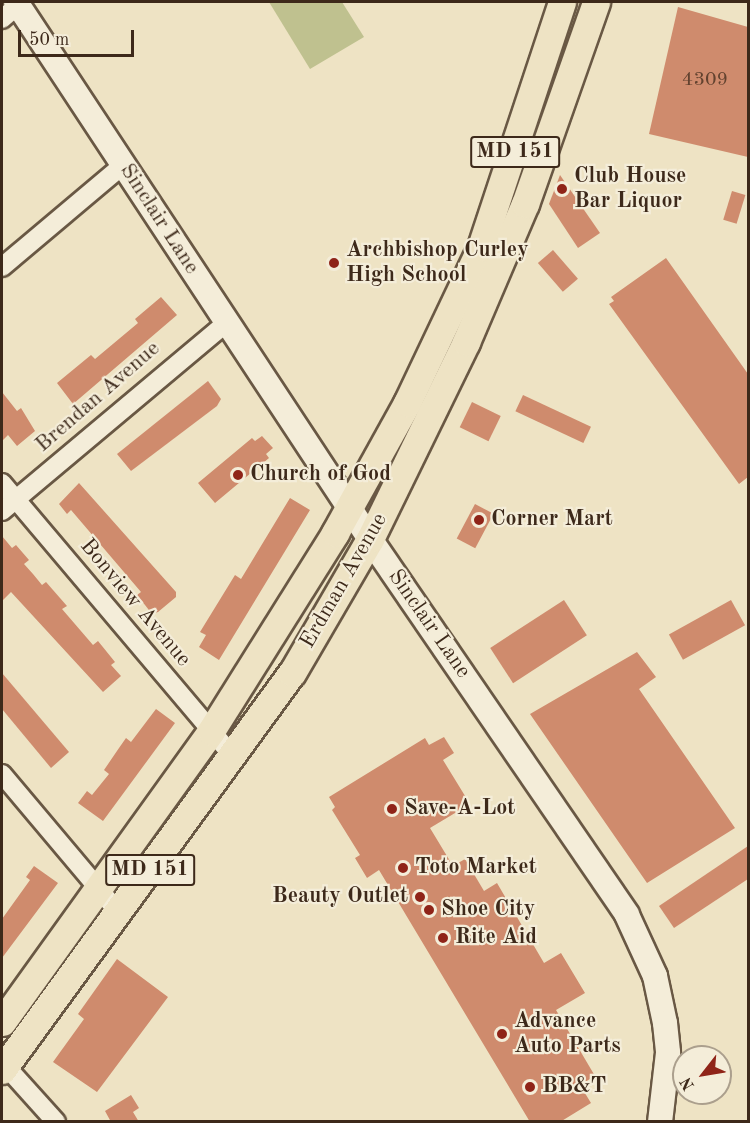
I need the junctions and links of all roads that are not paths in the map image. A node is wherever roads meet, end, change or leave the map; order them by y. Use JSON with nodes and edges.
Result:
{"nodes":[{"id":1,"x":562,"y":2,"type":"edge"},
{"id":2,"x":596,"y":2,"type":"edge"},
{"id":3,"x":12,"y":8,"type":"edge"},
{"id":4,"x":123,"y":165,"type":"junction"},
{"id":5,"x":2,"y":267,"type":"edge"},
{"id":6,"x":227,"y":322,"type":"junction"},
{"id":7,"x":2,"y":483,"type":"edge"},
{"id":8,"x":9,"y":505,"type":"edge"},
{"id":9,"x":349,"y":507,"type":"junction"},
{"id":10,"x":370,"y":539,"type":"junction"},
{"id":11,"x":211,"y":731,"type":"junction"},
{"id":12,"x":232,"y":755,"type":"junction"},
{"id":13,"x":2,"y":774,"type":"edge"},
{"id":14,"x":101,"y":888,"type":"junction"},
{"id":15,"x":119,"y":914,"type":"junction"},
{"id":16,"x":2,"y":1022,"type":"edge"},
{"id":17,"x":2,"y":1066,"type":"edge"},
{"id":18,"x":56,"y":1122,"type":"edge"},
{"id":19,"x":660,"y":1122,"type":"edge"}],
"edges":[{"from":1,"to":9,"type":"main road","name":"Erdman Avenue","number":"MD 151"},
{"from":2,"to":10,"type":"main road","name":"Erdman Avenue","number":"MD 151"},
{"from":3,"to":4,"type":"main road","name":"Sinclair Lane"},
{"from":4,"to":5,"type":"street"},
{"from":4,"to":6,"type":"main road","name":"Sinclair Lane"},
{"from":6,"to":8,"type":"street","name":"Brendan Avenue"},
{"from":6,"to":9,"type":"main road","name":"Sinclair Lane"},
{"from":7,"to":8,"type":"street","name":"Bonview Avenue"},
{"from":8,"to":11,"type":"street","name":"Bonview Avenue"},
{"from":9,"to":10,"type":"main road","name":"Sinclair Lane"},
{"from":9,"to":11,"type":"main road","name":"Erdman Avenue","number":"MD 151"},
{"from":10,"to":12,"type":"main road","name":"Erdman Avenue","number":"MD 151"},
{"from":10,"to":19,"type":"main road","name":"Sinclair Lane"},
{"from":11,"to":12,"type":"street","name":"Bonview Avenue"},
{"from":11,"to":14,"type":"main road","name":"Erdman Avenue","number":"MD 151"},
{"from":12,"to":15,"type":"main road","name":"Erdman Avenue","number":"MD 151"},
{"from":13,"to":14,"type":"street"},
{"from":14,"to":15,"type":"street"},
{"from":14,"to":16,"type":"main road","name":"Erdman Avenue","number":"MD 151"},
{"from":15,"to":17,"type":"main road","name":"Erdman Avenue","number":"MD 151"},
{"from":17,"to":18,"type":"street"}]}
